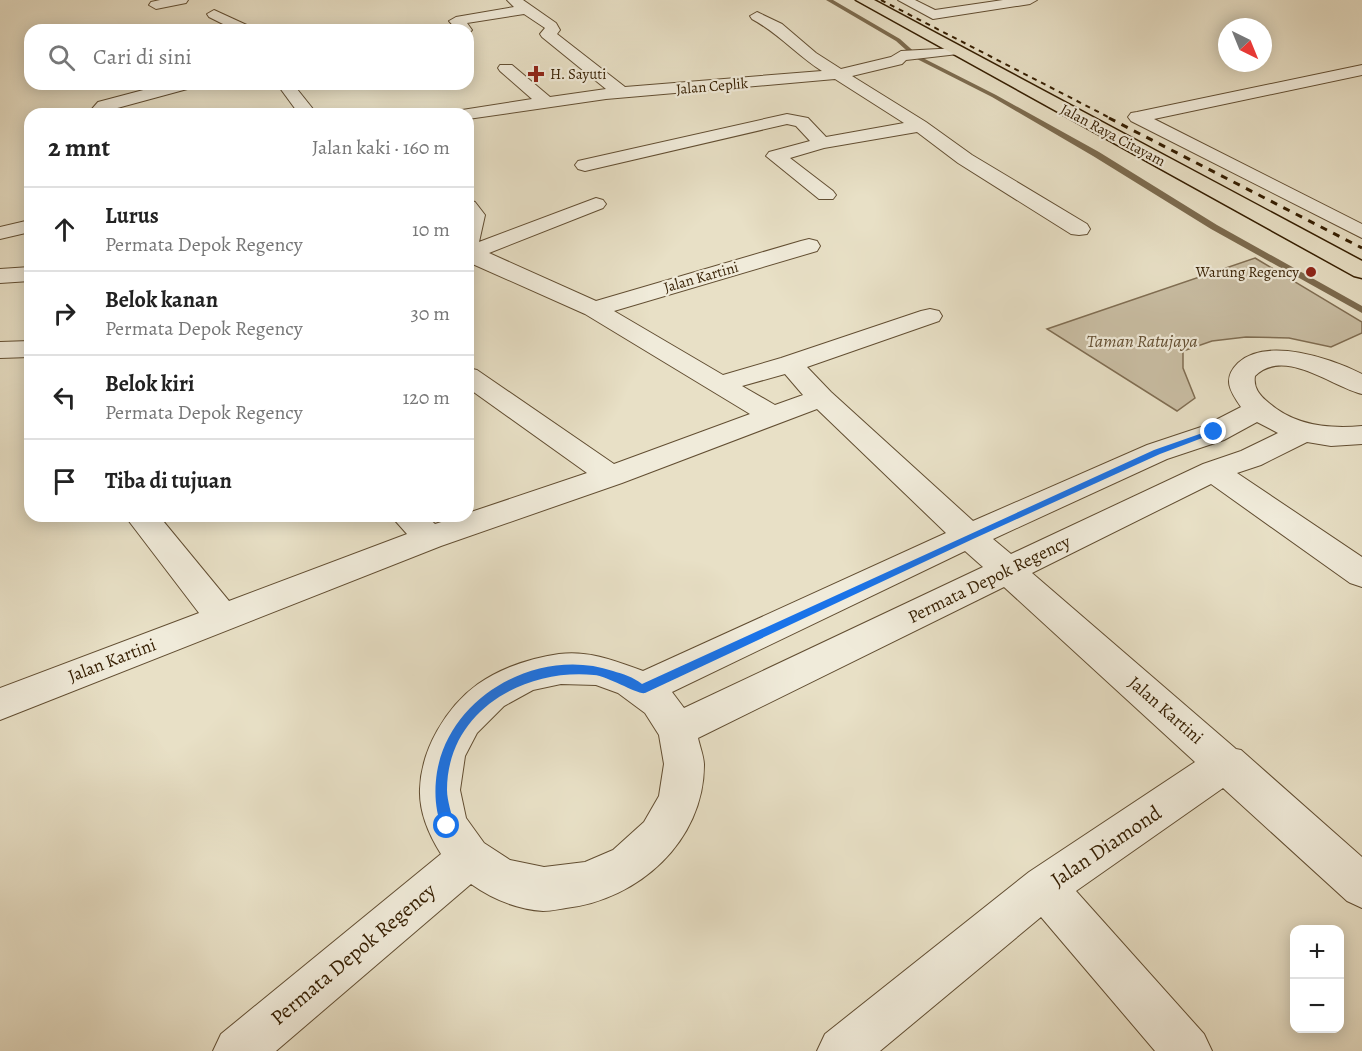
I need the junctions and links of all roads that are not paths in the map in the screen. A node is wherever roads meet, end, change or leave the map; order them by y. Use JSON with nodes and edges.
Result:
{"nodes":[{"id":1,"x":181,"y":0,"type":"edge"},
{"id":2,"x":863,"y":0,"type":"edge"},
{"id":3,"x":905,"y":0,"type":"edge"},
{"id":4,"x":1030,"y":0,"type":"edge"},
{"id":5,"x":156,"y":5,"type":"dead end"},
{"id":6,"x":520,"y":5,"type":"edge"},
{"id":7,"x":214,"y":14,"type":"dead end"},
{"id":8,"x":757,"y":16,"type":"dead end"},
{"id":9,"x":234,"y":24,"type":"edge"},
{"id":10,"x":459,"y":24,"type":"edge"},
{"id":11,"x":944,"y":51,"type":"junction"},
{"id":12,"x":507,"y":68,"type":"dead end"},
{"id":13,"x":1362,"y":70,"type":"edge"},
{"id":14,"x":839,"y":74,"type":"junction"},
{"id":15,"x":163,"y":90,"type":"edge"},
{"id":16,"x":288,"y":90,"type":"edge"},
{"id":17,"x":622,"y":93,"type":"junction"},
{"id":18,"x":548,"y":104,"type":"junction"},
{"id":19,"x":102,"y":108,"type":"edge"},
{"id":20,"x":303,"y":108,"type":"edge"},
{"id":21,"x":474,"y":113,"type":"edge"},
{"id":22,"x":920,"y":126,"type":"junction"},
{"id":23,"x":822,"y":143,"type":"junction"},
{"id":24,"x":585,"y":165,"type":"dead end"},
{"id":25,"x":826,"y":195,"type":"dead end"},
{"id":26,"x":596,"y":204,"type":"dead end"},
{"id":27,"x":1362,"y":207,"type":"edge"},
{"id":28,"x":1329,"y":216,"type":"junction"},
{"id":29,"x":24,"y":227,"type":"edge"},
{"id":30,"x":1079,"y":229,"type":"dead end"},
{"id":31,"x":1362,"y":232,"type":"edge"},
{"id":32,"x":0,"y":233,"type":"edge"},
{"id":33,"x":809,"y":246,"type":"dead end"},
{"id":34,"x":474,"y":252,"type":"edge"},
{"id":35,"x":474,"y":256,"type":"edge"},
{"id":36,"x":1362,"y":271,"type":"edge"},
{"id":37,"x":24,"y":274,"type":"edge"},
{"id":38,"x":0,"y":276,"type":"edge"},
{"id":39,"x":594,"y":309,"type":"junction"},
{"id":40,"x":930,"y":316,"type":"dead end"},
{"id":41,"x":24,"y":349,"type":"edge"},
{"id":42,"x":0,"y":350,"type":"edge"},
{"id":43,"x":790,"y":364,"type":"junction"},
{"id":44,"x":1356,"y":375,"type":"edge"},
{"id":45,"x":474,"y":380,"type":"edge"},
{"id":46,"x":720,"y":384,"type":"junction"},
{"id":47,"x":821,"y":398,"type":"junction"},
{"id":48,"x":1259,"y":409,"type":"junction"},
{"id":49,"x":774,"y":416,"type":"junction"},
{"id":50,"x":1304,"y":432,"type":"junction"},
{"id":51,"x":1362,"y":435,"type":"edge"},
{"id":52,"x":1213,"y":471,"type":"junction"},
{"id":53,"x":611,"y":476,"type":"junction"},
{"id":54,"x":146,"y":522,"type":"edge"},
{"id":55,"x":413,"y":522,"type":"edge"},
{"id":56,"x":969,"y":536,"type":"junction"},
{"id":57,"x":430,"y":538,"type":"junction"},
{"id":58,"x":1007,"y":570,"type":"junction"},
{"id":59,"x":1362,"y":574,"type":"edge"},
{"id":60,"x":223,"y":618,"type":"junction"},
{"id":61,"x":641,"y":689,"type":"junction"},
{"id":62,"x":1,"y":703,"type":"edge"},
{"id":63,"x":676,"y":730,"type":"junction"},
{"id":64,"x":1227,"y":763,"type":"junction"},
{"id":65,"x":469,"y":858,"type":"junction"},
{"id":66,"x":1362,"y":886,"type":"edge"},
{"id":67,"x":1044,"y":887,"type":"junction"},
{"id":68,"x":238,"y":1051,"type":"edge"},
{"id":69,"x":842,"y":1051,"type":"edge"},
{"id":70,"x":1187,"y":1051,"type":"edge"}],
"edges":[{"from":1,"to":5,"type":"street"},
{"from":2,"to":11,"type":"main road","name":"Jalan Raya Citayam"},
{"from":3,"to":4,"type":"street"},
{"from":6,"to":10,"type":"street"},
{"from":6,"to":17,"type":"street"},
{"from":7,"to":9,"type":"street"},
{"from":8,"to":14,"type":"street"},
{"from":11,"to":14,"type":"street","name":"Jalan Ceplik"},
{"from":11,"to":36,"type":"main road","name":"Jalan Raya Citayam"},
{"from":12,"to":18,"type":"street"},
{"from":13,"to":28,"type":"street"},
{"from":14,"to":17,"type":"street","name":"Jalan Ceplik"},
{"from":14,"to":22,"type":"street"},
{"from":15,"to":19,"type":"street"},
{"from":16,"to":20,"type":"street"},
{"from":17,"to":18,"type":"street","name":"Jalan Ceplik"},
{"from":18,"to":21,"type":"street","name":"Jalan Ceplik"},
{"from":22,"to":23,"type":"street"},
{"from":22,"to":30,"type":"street"},
{"from":23,"to":24,"type":"street"},
{"from":23,"to":25,"type":"street"},
{"from":26,"to":34,"type":"street"},
{"from":27,"to":28,"type":"street"},
{"from":28,"to":31,"type":"street"},
{"from":29,"to":32,"type":"street"},
{"from":33,"to":39,"type":"street","name":"Jalan Kartini"},
{"from":35,"to":39,"type":"street"},
{"from":37,"to":38,"type":"street"},
{"from":39,"to":46,"type":"street"},
{"from":40,"to":43,"type":"street"},
{"from":41,"to":42,"type":"street"},
{"from":43,"to":46,"type":"street"},
{"from":43,"to":47,"type":"street"},
{"from":44,"to":48,"type":"street"},
{"from":45,"to":53,"type":"street"},
{"from":46,"to":49,"type":"street"},
{"from":47,"to":49,"type":"street","name":"Jalan Kartini"},
{"from":47,"to":56,"type":"street","name":"Jalan Kartini"},
{"from":48,"to":50,"type":"street"},
{"from":48,"to":56,"type":"street"},
{"from":49,"to":53,"type":"street","name":"Jalan Kartini"},
{"from":50,"to":51,"type":"street"},
{"from":50,"to":52,"type":"street","name":"Permata Depok Regency"},
{"from":52,"to":58,"type":"street","name":"Permata Depok Regency"},
{"from":52,"to":59,"type":"street"},
{"from":53,"to":57,"type":"street","name":"Jalan Kartini"},
{"from":54,"to":60,"type":"street"},
{"from":55,"to":57,"type":"street"},
{"from":56,"to":58,"type":"street","name":"Jalan Kartini"},
{"from":56,"to":61,"type":"street"},
{"from":57,"to":60,"type":"street","name":"Jalan Kartini"},
{"from":58,"to":63,"type":"street","name":"Permata Depok Regency"},
{"from":58,"to":64,"type":"street","name":"Jalan Kartini"},
{"from":60,"to":62,"type":"street","name":"Jalan Kartini"},
{"from":61,"to":63,"type":"street"},
{"from":61,"to":65,"type":"street"},
{"from":63,"to":65,"type":"street"},
{"from":64,"to":66,"type":"street","name":"Jalan Kartini"},
{"from":64,"to":67,"type":"street","name":"Jalan Diamond"},
{"from":65,"to":68,"type":"street","name":"Permata Depok Regency"},
{"from":67,"to":69,"type":"street"},
{"from":67,"to":70,"type":"street","name":"Jalan Diamond"}]}
